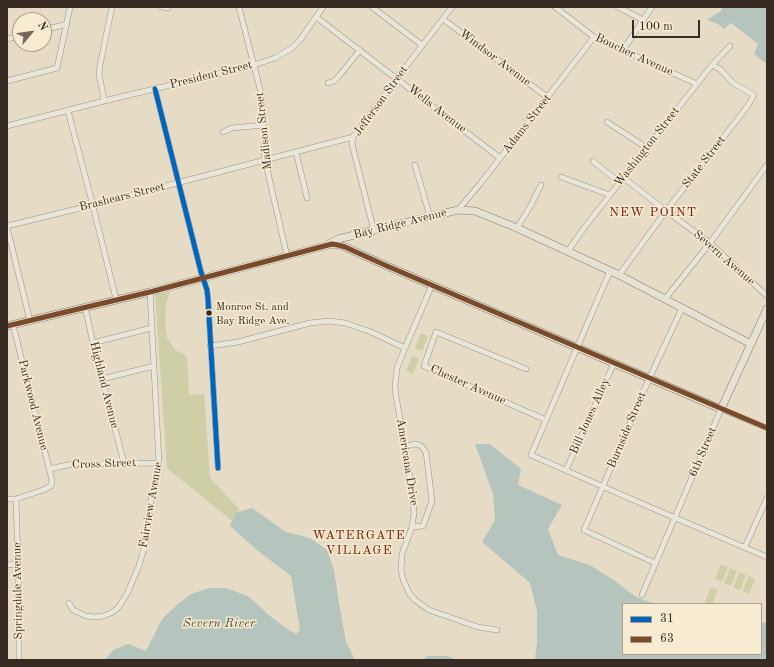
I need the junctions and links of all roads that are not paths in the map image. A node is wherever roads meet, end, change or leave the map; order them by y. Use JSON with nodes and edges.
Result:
{"nodes":[{"id":1,"x":70,"y":7,"type":"edge"},
{"id":2,"x":112,"y":7,"type":"edge"},
{"id":3,"x":162,"y":7,"type":"edge"},
{"id":4,"x":239,"y":7,"type":"edge"},
{"id":5,"x":323,"y":7,"type":"edge"},
{"id":6,"x":372,"y":7,"type":"edge"},
{"id":7,"x":452,"y":7,"type":"edge"},
{"id":8,"x":555,"y":7,"type":"edge"},
{"id":9,"x":618,"y":7,"type":"edge"},
{"id":10,"x":652,"y":7,"type":"edge"},
{"id":11,"x":168,"y":8,"type":"dead end"},
{"id":12,"x":316,"y":17,"type":"junction"},
{"id":13,"x":443,"y":19,"type":"junction"},
{"id":14,"x":643,"y":20,"type":"junction"},
{"id":15,"x":67,"y":24,"type":"junction"},
{"id":16,"x":52,"y":28,"type":"edge"},
{"id":17,"x":594,"y":37,"type":"junction"},
{"id":18,"x":422,"y":45,"type":"junction"},
{"id":19,"x":730,"y":46,"type":"dead end"},
{"id":20,"x":360,"y":50,"type":"junction"},
{"id":21,"x":623,"y":50,"type":"junction"},
{"id":22,"x":254,"y":65,"type":"junction"},
{"id":23,"x":712,"y":65,"type":"junction"},
{"id":24,"x":397,"y":78,"type":"junction"},
{"id":25,"x":7,"y":81,"type":"edge"},
{"id":26,"x":328,"y":83,"type":"dead end"},
{"id":27,"x":697,"y":84,"type":"junction"},
{"id":28,"x":155,"y":89,"type":"junction"},
{"id":29,"x":547,"y":97,"type":"junction"},
{"id":30,"x":104,"y":101,"type":"junction"},
{"id":31,"x":68,"y":111,"type":"junction"},
{"id":32,"x":607,"y":122,"type":"dead end"},
{"id":33,"x":264,"y":125,"type":"junction"},
{"id":34,"x":7,"y":126,"type":"edge"},
{"id":35,"x":224,"y":132,"type":"dead end"},
{"id":36,"x":353,"y":137,"type":"junction"},
{"id":37,"x":647,"y":148,"type":"junction"},
{"id":38,"x":296,"y":152,"type":"junction"},
{"id":39,"x":500,"y":158,"type":"junction"},
{"id":40,"x":265,"y":160,"type":"junction"},
{"id":41,"x":594,"y":161,"type":"dead end"},
{"id":42,"x":415,"y":165,"type":"dead end"},
{"id":43,"x":767,"y":165,"type":"edge"},
{"id":44,"x":561,"y":177,"type":"dead end"},
{"id":45,"x":624,"y":178,"type":"junction"},
{"id":46,"x":178,"y":183,"type":"junction"},
{"id":47,"x":620,"y":183,"type":"junction"},
{"id":48,"x":541,"y":184,"type":"dead end"},
{"id":49,"x":610,"y":195,"type":"junction"},
{"id":50,"x":469,"y":197,"type":"junction"},
{"id":51,"x":307,"y":198,"type":"dead end"},
{"id":52,"x":92,"y":205,"type":"junction"},
{"id":53,"x":458,"y":210,"type":"junction"},
{"id":54,"x":471,"y":210,"type":"junction"},
{"id":55,"x":666,"y":211,"type":"junction"},
{"id":56,"x":430,"y":217,"type":"junction"},
{"id":57,"x":7,"y":226,"type":"edge"},
{"id":58,"x":517,"y":228,"type":"junction"},
{"id":59,"x":374,"y":230,"type":"junction"},
{"id":60,"x":362,"y":233,"type":"junction"},
{"id":61,"x":710,"y":243,"type":"junction"},
{"id":62,"x":327,"y":246,"type":"junction"},
{"id":63,"x":345,"y":247,"type":"junction"},
{"id":64,"x":568,"y":251,"type":"junction"},
{"id":65,"x":287,"y":256,"type":"junction"},
{"id":66,"x":610,"y":271,"type":"junction"},
{"id":67,"x":619,"y":275,"type":"junction"},
{"id":68,"x":202,"y":278,"type":"junction"},
{"id":69,"x":432,"y":285,"type":"junction"},
{"id":70,"x":150,"y":292,"type":"junction"},
{"id":71,"x":767,"y":296,"type":"edge"},
{"id":72,"x":665,"y":299,"type":"junction"},
{"id":73,"x":116,"y":300,"type":"junction"},
{"id":74,"x":85,"y":307,"type":"junction"},
{"id":75,"x":682,"y":308,"type":"junction"},
{"id":76,"x":767,"y":309,"type":"edge"},
{"id":77,"x":30,"y":321,"type":"junction"},
{"id":78,"x":10,"y":326,"type":"edge"},
{"id":79,"x":152,"y":328,"type":"junction"},
{"id":80,"x":93,"y":343,"type":"junction"},
{"id":81,"x":751,"y":344,"type":"junction"},
{"id":82,"x":210,"y":346,"type":"junction"},
{"id":83,"x":405,"y":348,"type":"junction"},
{"id":84,"x":577,"y":348,"type":"junction"},
{"id":85,"x":614,"y":362,"type":"junction"},
{"id":86,"x":154,"y":366,"type":"junction"},
{"id":87,"x":526,"y":369,"type":"dead end"},
{"id":88,"x":102,"y":379,"type":"junction"},
{"id":89,"x":649,"y":379,"type":"junction"},
{"id":90,"x":722,"y":409,"type":"junction"},
{"id":91,"x":546,"y":420,"type":"junction"},
{"id":92,"x":767,"y":428,"type":"edge"},
{"id":93,"x":404,"y":446,"type":"junction"},
{"id":94,"x":124,"y":463,"type":"junction"},
{"id":95,"x":159,"y":463,"type":"junction"},
{"id":96,"x":218,"y":468,"type":"dead end"},
{"id":97,"x":49,"y":469,"type":"junction"},
{"id":98,"x":566,"y":470,"type":"junction"},
{"id":99,"x":603,"y":486,"type":"junction"},
{"id":100,"x":767,"y":498,"type":"edge"},
{"id":101,"x":7,"y":499,"type":"edge"},
{"id":102,"x":16,"y":499,"type":"junction"},
{"id":103,"x":675,"y":518,"type":"junction"},
{"id":104,"x":412,"y":527,"type":"junction"},
{"id":105,"x":745,"y":547,"type":"junction"},
{"id":106,"x":767,"y":557,"type":"edge"},
{"id":107,"x":655,"y":563,"type":"junction"},
{"id":108,"x":18,"y":564,"type":"junction"},
{"id":109,"x":7,"y":565,"type":"edge"},
{"id":110,"x":642,"y":595,"type":"dead end"},
{"id":111,"x":69,"y":603,"type":"dead end"},
{"id":112,"x":497,"y":630,"type":"dead end"},
{"id":113,"x":19,"y":660,"type":"edge"}],
"edges":[{"from":1,"to":15,"type":"street"},
{"from":2,"to":30,"type":"street"},
{"from":3,"to":11,"type":"street"},
{"from":4,"to":22,"type":"street","name":"Madison Street"},
{"from":5,"to":12,"type":"street","name":"President Street"},
{"from":6,"to":18,"type":"street"},
{"from":7,"to":13,"type":"street","name":"Jefferson Street"},
{"from":8,"to":17,"type":"street","name":"Boucher Avenue"},
{"from":9,"to":14,"type":"street"},
{"from":10,"to":14,"type":"street"},
{"from":12,"to":20,"type":"street","name":"Wells Avenue"},
{"from":12,"to":22,"type":"street","name":"President Street"},
{"from":13,"to":18,"type":"street","name":"Jefferson Street"},
{"from":13,"to":29,"type":"street","name":"Windsor Avenue"},
{"from":14,"to":21,"type":"street"},
{"from":15,"to":16,"type":"street"},
{"from":15,"to":25,"type":"street"},
{"from":17,"to":21,"type":"street","name":"Boucher Avenue"},
{"from":17,"to":29,"type":"street","name":"Adams Street"},
{"from":18,"to":24,"type":"street","name":"Jefferson Street"},
{"from":19,"to":23,"type":"street","name":"Washington Street"},
{"from":20,"to":24,"type":"street","name":"Wells Avenue"},
{"from":20,"to":26,"type":"street"},
{"from":21,"to":27,"type":"street","name":"Boucher Avenue"},
{"from":22,"to":28,"type":"street","name":"President Street"},
{"from":22,"to":33,"type":"street","name":"Madison Street"},
{"from":23,"to":27,"type":"street","name":"Washington Street"},
{"from":23,"to":55,"type":"street","name":"State Street"},
{"from":24,"to":36,"type":"street","name":"Jefferson Street"},
{"from":24,"to":39,"type":"street","name":"Wells Avenue"},
{"from":27,"to":37,"type":"street","name":"Washington Street"},
{"from":28,"to":30,"type":"street","name":"President Street"},
{"from":28,"to":46,"type":"street"},
{"from":29,"to":39,"type":"street","name":"Adams Street"},
{"from":30,"to":31,"type":"street","name":"President Street"},
{"from":31,"to":34,"type":"street","name":"President Street"},
{"from":31,"to":52,"type":"street"},
{"from":32,"to":37,"type":"street"},
{"from":33,"to":35,"type":"street"},
{"from":33,"to":40,"type":"street","name":"Madison Street"},
{"from":36,"to":38,"type":"street","name":"Brashears Street"},
{"from":36,"to":59,"type":"street","name":"Jefferson Street"},
{"from":37,"to":45,"type":"street","name":"Washington Street"},
{"from":38,"to":40,"type":"street","name":"Brashears Street"},
{"from":38,"to":51,"type":"street"},
{"from":39,"to":50,"type":"street","name":"Adams Street"},
{"from":40,"to":46,"type":"street","name":"Brashears Street"},
{"from":40,"to":65,"type":"street","name":"Madison Street"},
{"from":41,"to":47,"type":"street"},
{"from":42,"to":56,"type":"street"},
{"from":43,"to":61,"type":"street"},
{"from":44,"to":49,"type":"street"},
{"from":45,"to":47,"type":"street","name":"Washington Street"},
{"from":45,"to":55,"type":"street","name":"Severn Avenue"},
{"from":46,"to":52,"type":"street","name":"Brashears Street"},
{"from":46,"to":68,"type":"street"},
{"from":47,"to":49,"type":"street","name":"Washington Street"},
{"from":48,"to":58,"type":"street"},
{"from":49,"to":64,"type":"street","name":"Washington Street"},
{"from":50,"to":53,"type":"street","name":"Adams Street"},
{"from":50,"to":54,"type":"street"},
{"from":52,"to":57,"type":"street","name":"Brashears Street"},
{"from":52,"to":73,"type":"street"},
{"from":53,"to":54,"type":"main road","name":"Bay Ridge Avenue"},
{"from":53,"to":56,"type":"main road","name":"Bay Ridge Avenue"},
{"from":54,"to":58,"type":"main road","name":"Bay Ridge Avenue"},
{"from":55,"to":61,"type":"street","name":"Severn Avenue"},
{"from":55,"to":67,"type":"street","name":"State Street"},
{"from":56,"to":59,"type":"main road","name":"Bay Ridge Avenue"},
{"from":57,"to":77,"type":"street"},
{"from":58,"to":64,"type":"main road","name":"Bay Ridge Avenue"},
{"from":59,"to":60,"type":"main road","name":"Bay Ridge Avenue"},
{"from":60,"to":62,"type":"main road","name":"Bay Ridge Avenue"},
{"from":60,"to":63,"type":"main road"},
{"from":61,"to":71,"type":"street","name":"Severn Avenue"},
{"from":61,"to":72,"type":"street"},
{"from":62,"to":63,"type":"main road"},
{"from":62,"to":65,"type":"main road","name":"Bay Ridge Avenue"},
{"from":63,"to":69,"type":"main road"},
{"from":64,"to":66,"type":"main road","name":"Bay Ridge Avenue"},
{"from":65,"to":68,"type":"main road","name":"Bay Ridge Avenue"},
{"from":66,"to":67,"type":"main road","name":"Bay Ridge Avenue"},
{"from":66,"to":84,"type":"street"},
{"from":67,"to":72,"type":"main road","name":"Bay Ridge Avenue"},
{"from":68,"to":70,"type":"main road","name":"Bay Ridge Avenue"},
{"from":68,"to":82,"type":"street"},
{"from":69,"to":83,"type":"street","name":"Americana Drive"},
{"from":69,"to":84,"type":"main road"},
{"from":70,"to":73,"type":"main road","name":"Bay Ridge Avenue"},
{"from":70,"to":79,"type":"street","name":"Fairview Avenue"},
{"from":72,"to":75,"type":"main road","name":"Bay Ridge Avenue"},
{"from":73,"to":74,"type":"main road","name":"Bay Ridge Avenue"},
{"from":74,"to":77,"type":"main road","name":"Bay Ridge Avenue"},
{"from":74,"to":80,"type":"street","name":"Highland Avenue"},
{"from":75,"to":81,"type":"main road","name":"Bay Ridge Avenue"},
{"from":75,"to":89,"type":"street","name":"Burnside Street"},
{"from":76,"to":81,"type":"main road","name":"6th Street"},
{"from":77,"to":78,"type":"main road","name":"Bay Ridge Avenue"},
{"from":78,"to":97,"type":"street","name":"Parkwood Avenue"},
{"from":79,"to":80,"type":"street"},
{"from":79,"to":86,"type":"street","name":"Fairview Avenue"},
{"from":80,"to":88,"type":"street","name":"Highland Avenue"},
{"from":81,"to":90,"type":"main road","name":"6th Street"},
{"from":82,"to":83,"type":"street"},
{"from":82,"to":96,"type":"street"},
{"from":83,"to":93,"type":"street","name":"Americana Drive"},
{"from":84,"to":85,"type":"main road"},
{"from":84,"to":91,"type":"street"},
{"from":85,"to":89,"type":"main road"},
{"from":85,"to":98,"type":"street","name":"Bill Jones Alley"},
{"from":86,"to":88,"type":"street"},
{"from":86,"to":95,"type":"street","name":"Fairview Avenue"},
{"from":87,"to":91,"type":"street","name":"Chester Avenue"},
{"from":88,"to":94,"type":"street","name":"Highland Avenue"},
{"from":89,"to":90,"type":"main road"},
{"from":89,"to":99,"type":"street","name":"Burnside Street"},
{"from":90,"to":92,"type":"street"},
{"from":90,"to":103,"type":"street","name":"6th Street"},
{"from":91,"to":98,"type":"street"},
{"from":93,"to":104,"type":"street","name":"Americana Drive"},
{"from":93,"to":104,"type":"street"},
{"from":94,"to":95,"type":"street","name":"Cross Street"},
{"from":94,"to":97,"type":"street","name":"Cross Street"},
{"from":95,"to":111,"type":"street","name":"Fairview Avenue"},
{"from":97,"to":102,"type":"street","name":"Parkwood Avenue"},
{"from":98,"to":99,"type":"street"},
{"from":99,"to":103,"type":"street"},
{"from":99,"to":107,"type":"street","name":"Burnside Street"},
{"from":100,"to":105,"type":"street"},
{"from":101,"to":102,"type":"street"},
{"from":102,"to":108,"type":"street","name":"Springdale Avenue"},
{"from":103,"to":105,"type":"street"},
{"from":103,"to":107,"type":"street","name":"6th Street"},
{"from":104,"to":112,"type":"street","name":"Americana Drive"},
{"from":105,"to":106,"type":"street"},
{"from":107,"to":110,"type":"street","name":"6th Street"},
{"from":108,"to":109,"type":"street"},
{"from":108,"to":113,"type":"street","name":"Springdale Avenue"}]}
